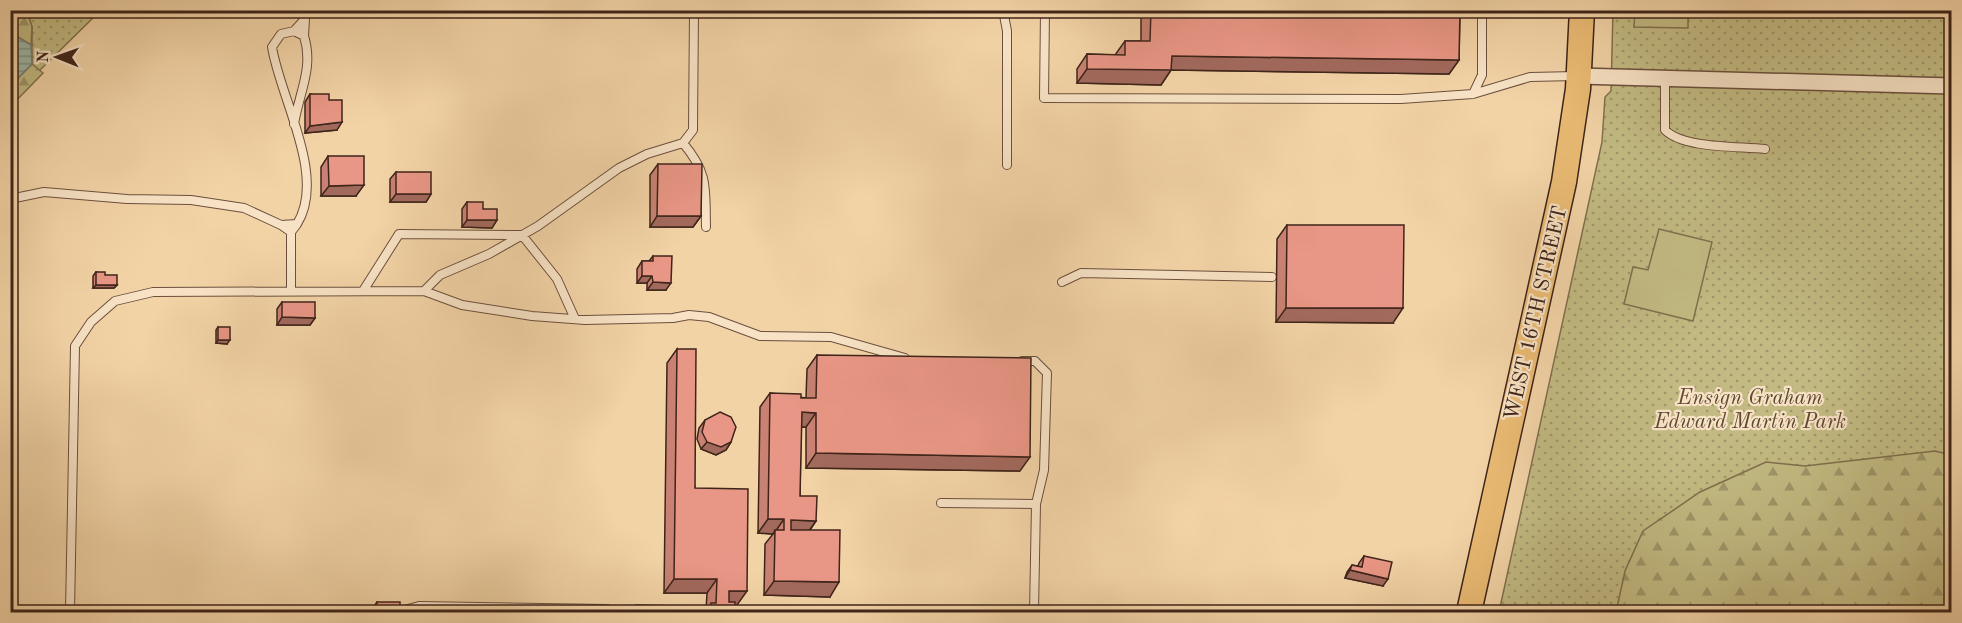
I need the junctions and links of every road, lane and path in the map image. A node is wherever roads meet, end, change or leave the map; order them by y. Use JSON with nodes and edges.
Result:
{"nodes":[{"id":1,"x":694,"y":10,"type":"edge"},
{"id":2,"x":1003,"y":10,"type":"edge"},
{"id":3,"x":1045,"y":10,"type":"edge"},
{"id":4,"x":1482,"y":10,"type":"edge"},
{"id":5,"x":1582,"y":10,"type":"edge"},
{"id":6,"x":305,"y":15,"type":"edge"},
{"id":7,"x":294,"y":31,"type":"junction"},
{"id":8,"x":304,"y":36,"type":"junction"},
{"id":9,"x":1579,"y":76,"type":"junction"},
{"id":10,"x":1665,"y":78,"type":"junction"},
{"id":11,"x":1952,"y":86,"type":"edge"},
{"id":12,"x":1473,"y":94,"type":"junction"},
{"id":13,"x":294,"y":124,"type":"junction"},
{"id":14,"x":683,"y":143,"type":"junction"},
{"id":15,"x":1765,"y":149,"type":"dead end"},
{"id":16,"x":1007,"y":165,"type":"dead end"},
{"id":17,"x":10,"y":199,"type":"edge"},
{"id":18,"x":297,"y":224,"type":"junction"},
{"id":19,"x":281,"y":225,"type":"junction"},
{"id":20,"x":706,"y":227,"type":"dead end"},
{"id":21,"x":291,"y":232,"type":"junction"},
{"id":22,"x":522,"y":236,"type":"junction"},
{"id":23,"x":1272,"y":277,"type":"dead end"},
{"id":24,"x":1062,"y":282,"type":"dead end"},
{"id":25,"x":291,"y":291,"type":"junction"},
{"id":26,"x":363,"y":291,"type":"junction"},
{"id":27,"x":424,"y":291,"type":"junction"},
{"id":28,"x":574,"y":319,"type":"junction"},
{"id":29,"x":916,"y":359,"type":"edge"},
{"id":30,"x":1011,"y":361,"type":"edge"},
{"id":31,"x":941,"y":503,"type":"dead end"},
{"id":32,"x":1036,"y":504,"type":"junction"},
{"id":33,"x":619,"y":609,"type":"edge"},
{"id":34,"x":630,"y":609,"type":"edge"},
{"id":35,"x":666,"y":610,"type":"dead end"},
{"id":36,"x":536,"y":611,"type":"edge"},
{"id":37,"x":70,"y":612,"type":"edge"},
{"id":38,"x":404,"y":612,"type":"edge"},
{"id":39,"x":1034,"y":612,"type":"edge"},
{"id":40,"x":1468,"y":612,"type":"edge"}],
"edges":[{"from":1,"to":14,"type":"lane"},
{"from":2,"to":16,"type":"lane"},
{"from":3,"to":12,"type":"lane"},
{"from":4,"to":12,"type":"lane"},
{"from":5,"to":9,"type":"main road","name":"WEST 16TH STREET"},
{"from":6,"to":7,"type":"lane"},
{"from":6,"to":8,"type":"lane"},
{"from":7,"to":8,"type":"lane"},
{"from":7,"to":13,"type":"lane"},
{"from":8,"to":13,"type":"lane"},
{"from":9,"to":10,"type":"street"},
{"from":9,"to":12,"type":"lane"},
{"from":9,"to":40,"type":"main road","name":"WEST 16TH STREET"},
{"from":10,"to":11,"type":"street"},
{"from":10,"to":15,"type":"lane"},
{"from":13,"to":18,"type":"lane"},
{"from":14,"to":20,"type":"lane"},
{"from":14,"to":22,"type":"lane"},
{"from":17,"to":19,"type":"lane"},
{"from":18,"to":19,"type":"lane"},
{"from":18,"to":21,"type":"lane"},
{"from":19,"to":21,"type":"lane"},
{"from":21,"to":25,"type":"lane"},
{"from":22,"to":26,"type":"lane"},
{"from":22,"to":27,"type":"lane"},
{"from":22,"to":28,"type":"lane"},
{"from":23,"to":24,"type":"lane"},
{"from":25,"to":26,"type":"lane"},
{"from":25,"to":37,"type":"lane"},
{"from":26,"to":27,"type":"lane"},
{"from":27,"to":28,"type":"lane"},
{"from":28,"to":29,"type":"lane"},
{"from":30,"to":32,"type":"lane"},
{"from":31,"to":32,"type":"lane"},
{"from":32,"to":39,"type":"lane"},
{"from":33,"to":36,"type":"lane"},
{"from":34,"to":35,"type":"lane"},
{"from":36,"to":38,"type":"lane"}]}
